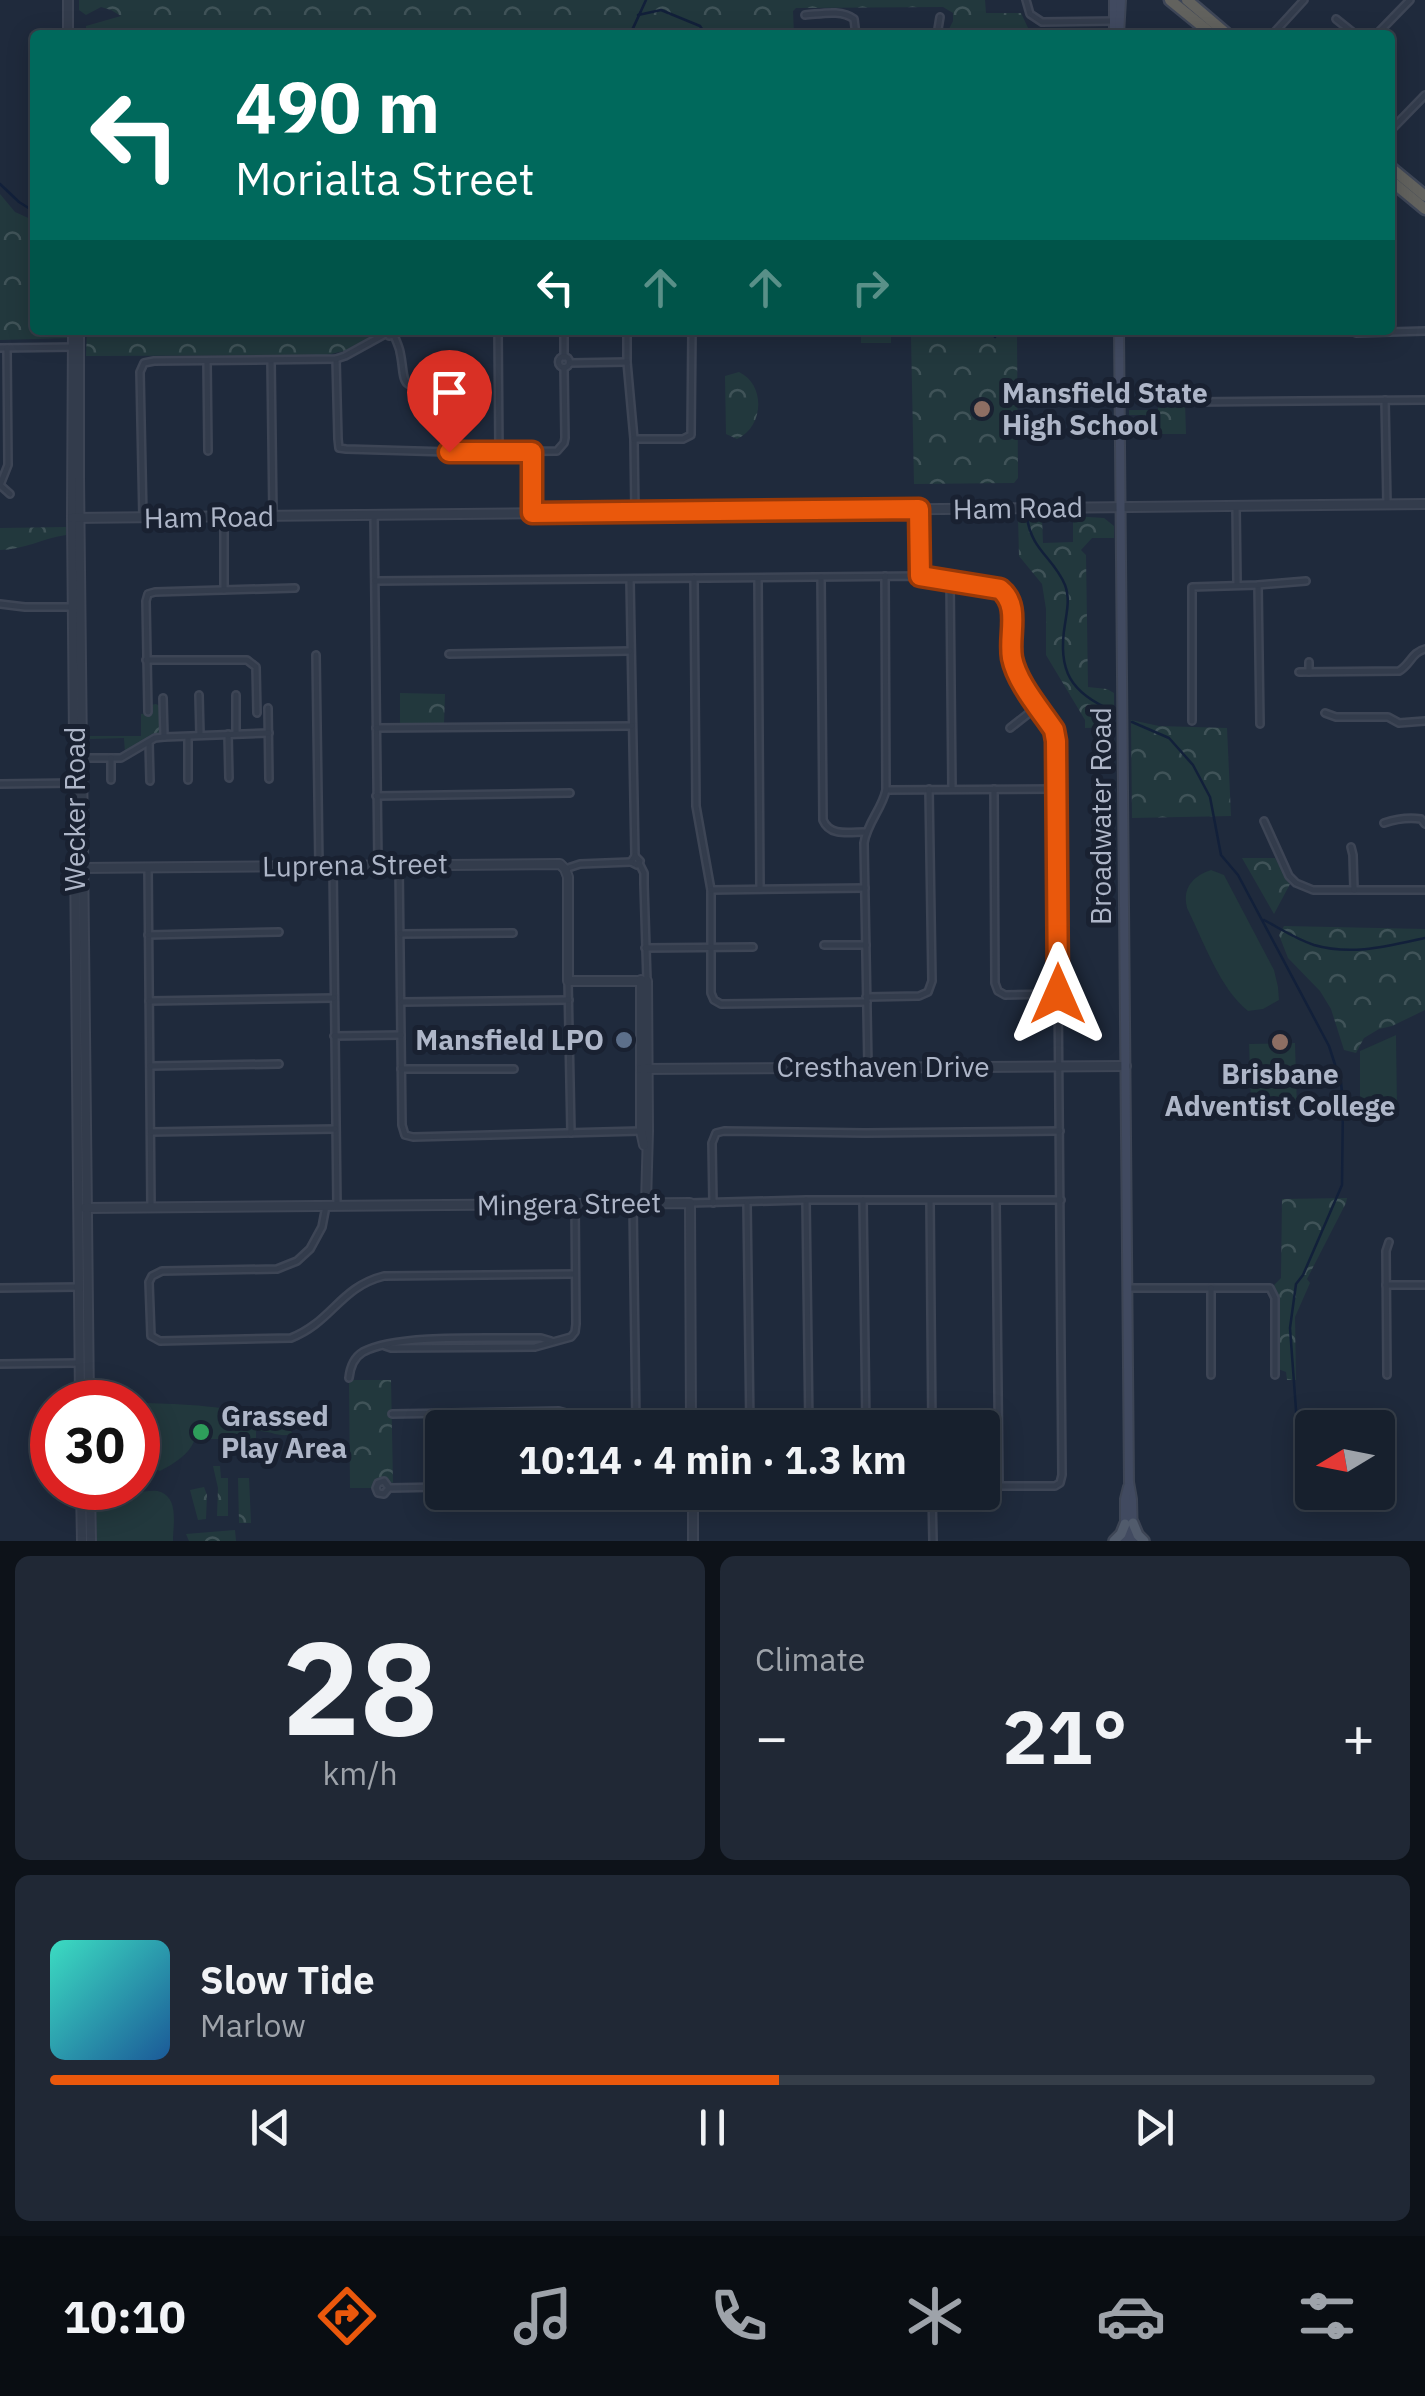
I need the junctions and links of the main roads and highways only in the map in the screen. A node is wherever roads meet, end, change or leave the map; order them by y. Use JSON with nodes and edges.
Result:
{"nodes":[{"id":1,"x":1117,"y":0,"type":"edge"},
{"id":2,"x":1170,"y":0,"type":"edge"},
{"id":3,"x":1187,"y":0,"type":"edge"},
{"id":4,"x":1116,"y":30,"type":"edge"},
{"id":5,"x":1207,"y":30,"type":"edge"},
{"id":6,"x":1222,"y":30,"type":"edge"},
{"id":7,"x":1395,"y":171,"type":"edge"},
{"id":8,"x":1395,"y":184,"type":"edge"},
{"id":9,"x":1425,"y":196,"type":"edge"},
{"id":10,"x":1425,"y":209,"type":"edge"},
{"id":11,"x":1119,"y":335,"type":"edge"},
{"id":12,"x":1129,"y":1524,"type":"junction"},
{"id":13,"x":1114,"y":1541,"type":"edge"},
{"id":14,"x":1125,"y":1541,"type":"edge"},
{"id":15,"x":1133,"y":1541,"type":"edge"},
{"id":16,"x":1144,"y":1541,"type":"edge"}],
"edges":[{"from":1,"to":4,"type":"main road"},
{"from":2,"to":5,"type":"highway"},
{"from":3,"to":6,"type":"highway"},
{"from":7,"to":9,"type":"highway"},
{"from":8,"to":10,"type":"highway"},
{"from":11,"to":12,"type":"main road","name":"Broadwater Road"},
{"from":12,"to":13,"type":"main road"},
{"from":12,"to":14,"type":"main road","name":"Broadwater Road"},
{"from":12,"to":15,"type":"main road","name":"Broadwater Road"},
{"from":12,"to":16,"type":"main road"}]}
